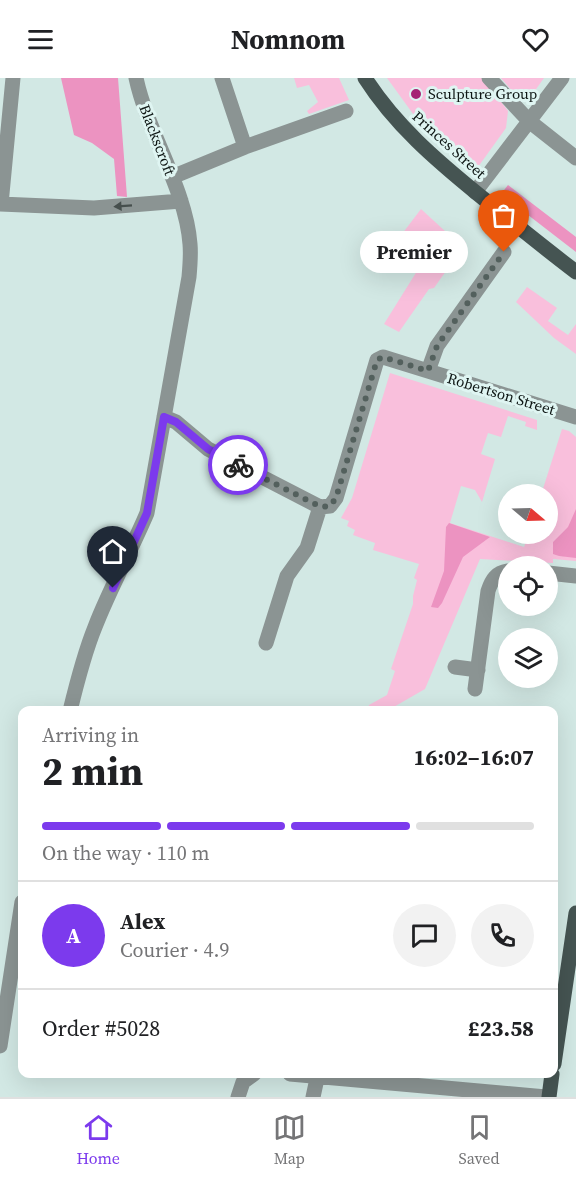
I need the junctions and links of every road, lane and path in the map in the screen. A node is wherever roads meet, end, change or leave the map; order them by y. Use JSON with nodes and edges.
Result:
{"nodes":[{"id":1,"x":13,"y":78,"type":"edge"},
{"id":2,"x":136,"y":78,"type":"edge"},
{"id":3,"x":222,"y":78,"type":"edge"},
{"id":4,"x":365,"y":78,"type":"edge"},
{"id":5,"x":489,"y":78,"type":"edge"},
{"id":6,"x":562,"y":78,"type":"edge"},
{"id":7,"x":346,"y":111,"type":"dead end"},
{"id":8,"x":529,"y":121,"type":"junction"},
{"id":9,"x":245,"y":147,"type":"junction"},
{"id":10,"x":576,"y":158,"type":"edge"},
{"id":11,"x":171,"y":177,"type":"junction"},
{"id":12,"x":475,"y":192,"type":"junction"},
{"id":13,"x":181,"y":201,"type":"junction"},
{"id":14,"x":1,"y":204,"type":"edge"},
{"id":15,"x":504,"y":252,"type":"dead end"},
{"id":16,"x":576,"y":272,"type":"edge"},
{"id":17,"x":428,"y":371,"type":"junction"},
{"id":18,"x":164,"y":417,"type":"junction"},
{"id":19,"x":576,"y":417,"type":"edge"},
{"id":20,"x":321,"y":507,"type":"junction"},
{"id":21,"x":498,"y":574,"type":"edge"},
{"id":22,"x":558,"y":574,"type":"edge"},
{"id":23,"x":576,"y":576,"type":"edge"},
{"id":24,"x":266,"y":643,"type":"dead end"},
{"id":25,"x":455,"y":667,"type":"dead end"},
{"id":26,"x":478,"y":670,"type":"junction"},
{"id":27,"x":475,"y":689,"type":"dead end"},
{"id":28,"x":71,"y":706,"type":"edge"},
{"id":29,"x":576,"y":913,"type":"edge"},
{"id":30,"x":18,"y":928,"type":"edge"},
{"id":31,"x":558,"y":1037,"type":"edge"},
{"id":32,"x":0,"y":1046,"type":"edge"},
{"id":33,"x":248,"y":1078,"type":"edge"},
{"id":34,"x":317,"y":1078,"type":"edge"},
{"id":35,"x":349,"y":1078,"type":"edge"},
{"id":36,"x":551,"y":1078,"type":"edge"},
{"id":37,"x":238,"y":1097,"type":"edge"},
{"id":38,"x":313,"y":1097,"type":"edge"},
{"id":39,"x":548,"y":1097,"type":"edge"}],
"edges":[{"from":1,"to":14,"type":"street"},
{"from":2,"to":11,"type":"street","name":"Blackscroft"},
{"from":3,"to":9,"type":"street"},
{"from":4,"to":12,"type":"main road","name":"Princes Street"},
{"from":5,"to":8,"type":"street"},
{"from":6,"to":8,"type":"street"},
{"from":7,"to":9,"type":"street"},
{"from":8,"to":10,"type":"street"},
{"from":8,"to":12,"type":"street"},
{"from":9,"to":11,"type":"street"},
{"from":11,"to":13,"type":"street","name":"Blackscroft"},
{"from":12,"to":16,"type":"main road","name":"Princes Street"},
{"from":13,"to":14,"type":"street","one_way":true},
{"from":13,"to":18,"type":"street","name":"Blackscroft"},
{"from":15,"to":17,"type":"street"},
{"from":17,"to":19,"type":"street","name":"Robertson Street"},
{"from":17,"to":20,"type":"street","name":"Robertson Street"},
{"from":18,"to":20,"type":"street"},
{"from":18,"to":28,"type":"street","name":"Blackscroft"},
{"from":20,"to":24,"type":"street"},
{"from":21,"to":26,"type":"street"},
{"from":22,"to":23,"type":"street"},
{"from":25,"to":26,"type":"street"},
{"from":26,"to":27,"type":"street"},
{"from":29,"to":31,"type":"main road"},
{"from":30,"to":32,"type":"street"},
{"from":33,"to":37,"type":"street"},
{"from":34,"to":38,"type":"street"},
{"from":35,"to":39,"type":"street"},
{"from":36,"to":39,"type":"main road"}]}
